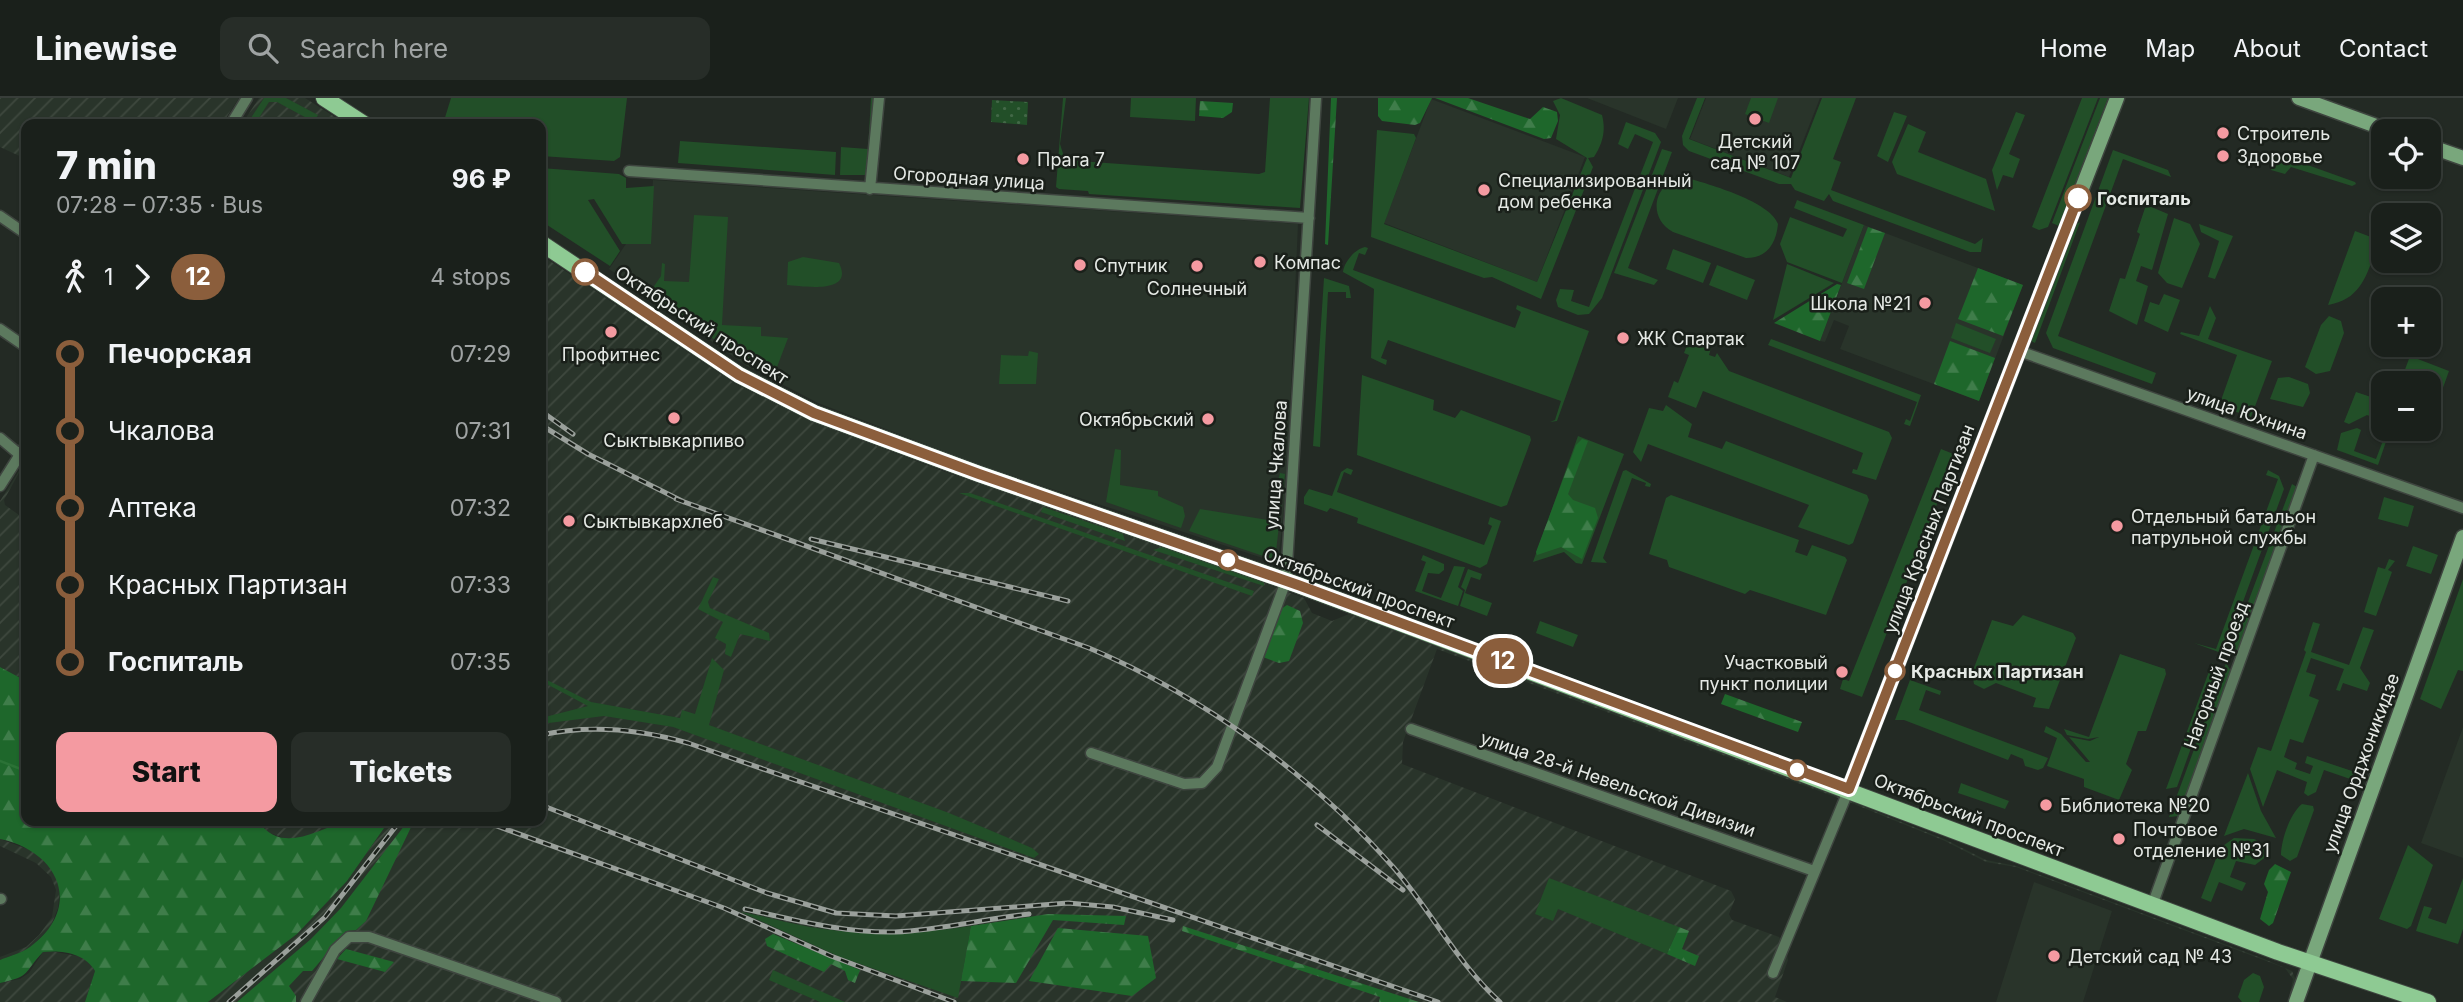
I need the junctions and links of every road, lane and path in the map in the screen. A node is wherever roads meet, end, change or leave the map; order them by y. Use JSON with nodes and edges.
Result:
{"nodes":[{"id":1,"x":247,"y":98,"type":"edge"},
{"id":2,"x":324,"y":98,"type":"edge"},
{"id":3,"x":879,"y":98,"type":"edge"},
{"id":4,"x":1316,"y":98,"type":"edge"},
{"id":5,"x":2117,"y":98,"type":"edge"},
{"id":6,"x":2299,"y":98,"type":"edge"},
{"id":7,"x":234,"y":119,"type":"edge"},
{"id":8,"x":356,"y":119,"type":"edge"},
{"id":9,"x":2371,"y":124,"type":"edge"},
{"id":10,"x":2441,"y":150,"type":"edge"},
{"id":11,"x":2463,"y":158,"type":"edge"},
{"id":12,"x":629,"y":172,"type":"dead end"},
{"id":13,"x":870,"y":189,"type":"junction"},
{"id":14,"x":0,"y":216,"type":"edge"},
{"id":15,"x":1308,"y":218,"type":"junction"},
{"id":16,"x":21,"y":231,"type":"edge"},
{"id":17,"x":546,"y":246,"type":"edge"},
{"id":18,"x":0,"y":329,"type":"edge"},
{"id":19,"x":21,"y":344,"type":"edge"},
{"id":20,"x":2019,"y":351,"type":"junction"},
{"id":21,"x":0,"y":438,"type":"edge"},
{"id":22,"x":2314,"y":455,"type":"junction"},
{"id":23,"x":21,"y":456,"type":"edge"},
{"id":24,"x":21,"y":460,"type":"edge"},
{"id":25,"x":0,"y":486,"type":"edge"},
{"id":26,"x":2463,"y":508,"type":"edge"},
{"id":27,"x":2463,"y":537,"type":"edge"},
{"id":28,"x":1286,"y":581,"type":"junction"},
{"id":29,"x":1411,"y":729,"type":"dead end"},
{"id":30,"x":1091,"y":753,"type":"dead end"},
{"id":31,"x":1849,"y":789,"type":"junction"},
{"id":32,"x":1814,"y":871,"type":"junction"},
{"id":33,"x":2152,"y":906,"type":"junction"},
{"id":34,"x":2310,"y":962,"type":"junction"},
{"id":35,"x":1773,"y":973,"type":"dead end"},
{"id":36,"x":306,"y":1002,"type":"edge"},
{"id":37,"x":556,"y":1002,"type":"edge"},
{"id":38,"x":2296,"y":1002,"type":"edge"},
{"id":39,"x":2428,"y":1002,"type":"edge"}],
"edges":[{"from":1,"to":7,"type":"street"},
{"from":2,"to":8,"type":"main road"},
{"from":3,"to":13,"type":"street"},
{"from":4,"to":15,"type":"street","name":"улица Чкалова"},
{"from":5,"to":20,"type":"street","name":"улица Красных Партизан"},
{"from":6,"to":9,"type":"street"},
{"from":10,"to":11,"type":"street"},
{"from":12,"to":13,"type":"street","name":"Огородная улица"},
{"from":13,"to":15,"type":"street","name":"Огородная улица"},
{"from":14,"to":16,"type":"street"},
{"from":15,"to":28,"type":"street","name":"улица Чкалова"},
{"from":17,"to":28,"type":"main road","name":"Октябрьский проспект"},
{"from":18,"to":19,"type":"street"},
{"from":20,"to":22,"type":"street","name":"улица Юхнина"},
{"from":20,"to":31,"type":"street","name":"улица Красных Партизан"},
{"from":21,"to":23,"type":"street"},
{"from":22,"to":26,"type":"street","name":"улица Юхнина"},
{"from":22,"to":33,"type":"street","name":"Нагорный проезд"},
{"from":24,"to":25,"type":"street"},
{"from":27,"to":34,"type":"street","name":"улица Орджоникидзе"},
{"from":28,"to":30,"type":"street","name":"улица Чкалова"},
{"from":28,"to":31,"type":"main road","name":"Октябрьский проспект"},
{"from":29,"to":32,"type":"street","name":"улица 28-й Невельской Дивизии"},
{"from":31,"to":32,"type":"street","name":"улица Красных Партизан"},
{"from":31,"to":33,"type":"main road","name":"Октябрьский проспект"},
{"from":32,"to":35,"type":"street","name":"улица Красных Партизан"},
{"from":33,"to":34,"type":"main road","name":"Октябрьский проспект"},
{"from":34,"to":38,"type":"street","name":"улица Орджоникидзе"},
{"from":34,"to":39,"type":"main road","name":"Октябрьский проспект"},
{"from":36,"to":37,"type":"street"}]}
